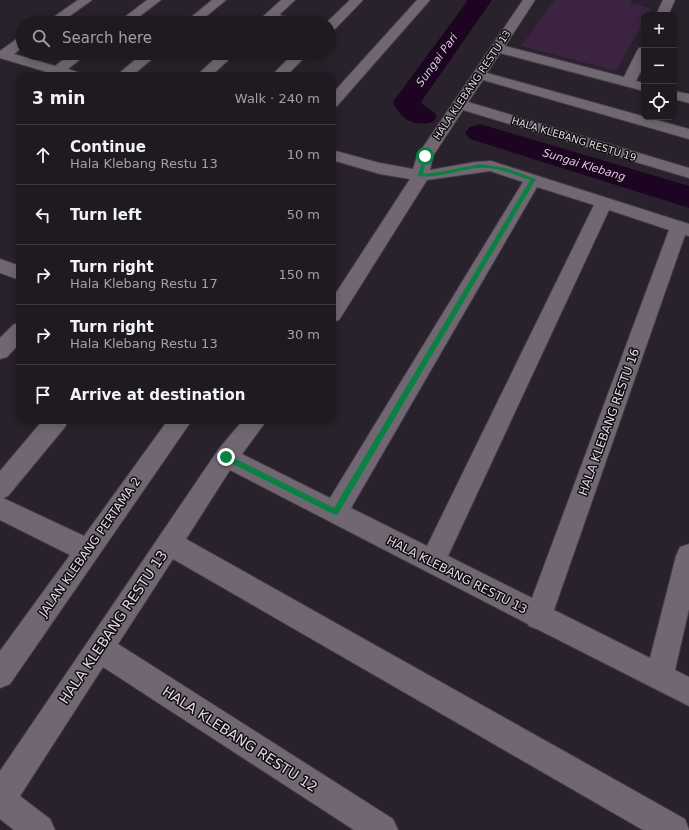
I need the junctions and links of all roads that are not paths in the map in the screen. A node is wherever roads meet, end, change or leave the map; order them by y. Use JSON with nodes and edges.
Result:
{"nodes":[{"id":1,"x":86,"y":0,"type":"edge"},
{"id":2,"x":155,"y":0,"type":"edge"},
{"id":3,"x":289,"y":0,"type":"edge"},
{"id":4,"x":357,"y":0,"type":"edge"},
{"id":5,"x":424,"y":0,"type":"edge"},
{"id":6,"x":529,"y":0,"type":"edge"},
{"id":7,"x":669,"y":0,"type":"edge"},
{"id":8,"x":215,"y":1,"type":"edge"},
{"id":9,"x":663,"y":12,"type":"edge"},
{"id":10,"x":62,"y":16,"type":"edge"},
{"id":11,"x":133,"y":16,"type":"edge"},
{"id":12,"x":198,"y":16,"type":"edge"},
{"id":13,"x":271,"y":16,"type":"edge"},
{"id":14,"x":336,"y":20,"type":"edge"},
{"id":15,"x":16,"y":47,"type":"edge"},
{"id":16,"x":496,"y":48,"type":"junction"},
{"id":17,"x":641,"y":57,"type":"edge"},
{"id":18,"x":16,"y":59,"type":"edge"},
{"id":19,"x":20,"y":60,"type":"edge"},
{"id":20,"x":72,"y":60,"type":"edge"},
{"id":21,"x":143,"y":60,"type":"edge"},
{"id":22,"x":221,"y":60,"type":"edge"},
{"id":23,"x":295,"y":60,"type":"edge"},
{"id":24,"x":57,"y":71,"type":"junction"},
{"id":25,"x":60,"y":72,"type":"edge"},
{"id":26,"x":128,"y":72,"type":"edge"},
{"id":27,"x":208,"y":72,"type":"edge"},
{"id":28,"x":282,"y":72,"type":"edge"},
{"id":29,"x":479,"y":75,"type":"junction"},
{"id":30,"x":628,"y":83,"type":"junction"},
{"id":31,"x":641,"y":86,"type":"edge"},
{"id":32,"x":336,"y":99,"type":"edge"},
{"id":33,"x":459,"y":104,"type":"junction"},
{"id":34,"x":689,"y":134,"type":"edge"},
{"id":35,"x":336,"y":156,"type":"edge"},
{"id":36,"x":689,"y":173,"type":"edge"},
{"id":37,"x":420,"y":175,"type":"junction"},
{"id":38,"x":533,"y":179,"type":"junction"},
{"id":39,"x":604,"y":203,"type":"junction"},
{"id":40,"x":684,"y":229,"type":"edge"},
{"id":41,"x":0,"y":266,"type":"edge"},
{"id":42,"x":16,"y":272,"type":"edge"},
{"id":43,"x":336,"y":309,"type":"edge"},
{"id":44,"x":16,"y":334,"type":"edge"},
{"id":45,"x":0,"y":351,"type":"edge"},
{"id":46,"x":54,"y":424,"type":"edge"},
{"id":47,"x":178,"y":424,"type":"edge"},
{"id":48,"x":253,"y":424,"type":"edge"},
{"id":49,"x":226,"y":457,"type":"junction"},
{"id":50,"x":0,"y":488,"type":"edge"},
{"id":51,"x":0,"y":508,"type":"edge"},
{"id":52,"x":335,"y":512,"type":"junction"},
{"id":53,"x":168,"y":543,"type":"junction"},
{"id":54,"x":88,"y":551,"type":"junction"},
{"id":55,"x":689,"y":556,"type":"edge"},
{"id":56,"x":432,"y":562,"type":"junction"},
{"id":57,"x":538,"y":617,"type":"junction"},
{"id":58,"x":99,"y":648,"type":"junction"},
{"id":59,"x":0,"y":674,"type":"edge"},
{"id":60,"x":659,"y":677,"type":"junction"},
{"id":61,"x":689,"y":692,"type":"edge"},
{"id":62,"x":0,"y":799,"type":"edge"},
{"id":63,"x":39,"y":830,"type":"edge"},
{"id":64,"x":382,"y":830,"type":"edge"},
{"id":65,"x":674,"y":830,"type":"edge"}],
"edges":[{"from":1,"to":10,"type":"street"},
{"from":2,"to":11,"type":"street"},
{"from":3,"to":13,"type":"street"},
{"from":4,"to":14,"type":"street"},
{"from":5,"to":32,"type":"street"},
{"from":6,"to":16,"type":"street","name":"HALA KLEBANG RESTU 13"},
{"from":7,"to":9,"type":"street"},
{"from":8,"to":12,"type":"street"},
{"from":15,"to":18,"type":"street"},
{"from":16,"to":29,"type":"street","name":"HALA KLEBANG RESTU 13"},
{"from":16,"to":30,"type":"street"},
{"from":17,"to":30,"type":"street"},
{"from":19,"to":24,"type":"street"},
{"from":20,"to":24,"type":"street"},
{"from":21,"to":26,"type":"street"},
{"from":22,"to":27,"type":"street"},
{"from":23,"to":28,"type":"street"},
{"from":24,"to":25,"type":"street"},
{"from":29,"to":33,"type":"street","name":"HALA KLEBANG RESTU 13"},
{"from":29,"to":34,"type":"street"},
{"from":30,"to":31,"type":"street"},
{"from":33,"to":36,"type":"street","name":"HALA KLEBANG RESTU 19"},
{"from":33,"to":37,"type":"street","name":"HALA KLEBANG RESTU 13"},
{"from":35,"to":37,"type":"street"},
{"from":37,"to":38,"type":"street"},
{"from":37,"to":43,"type":"street","name":"HALA KLEBANG RESTU 13"},
{"from":38,"to":39,"type":"street"},
{"from":38,"to":52,"type":"street"},
{"from":39,"to":40,"type":"street"},
{"from":39,"to":56,"type":"street"},
{"from":40,"to":57,"type":"street","name":"HALA KLEBANG RESTU 16"},
{"from":41,"to":42,"type":"street"},
{"from":44,"to":45,"type":"street"},
{"from":46,"to":50,"type":"street"},
{"from":47,"to":54,"type":"street","name":"JALAN KLEBANG PERTAMA 2"},
{"from":48,"to":49,"type":"street","name":"HALA KLEBANG RESTU 13"},
{"from":49,"to":52,"type":"street","name":"HALA KLEBANG RESTU 13"},
{"from":49,"to":53,"type":"street","name":"HALA KLEBANG RESTU 13"},
{"from":51,"to":54,"type":"street"},
{"from":52,"to":56,"type":"street","name":"HALA KLEBANG RESTU 13"},
{"from":53,"to":58,"type":"street","name":"HALA KLEBANG RESTU 13"},
{"from":53,"to":65,"type":"street"},
{"from":54,"to":59,"type":"street","name":"JALAN KLEBANG PERTAMA 2"},
{"from":55,"to":60,"type":"street"},
{"from":56,"to":57,"type":"street","name":"HALA KLEBANG RESTU 13"},
{"from":57,"to":60,"type":"street","name":"HALA KLEBANG RESTU 13"},
{"from":58,"to":62,"type":"street","name":"HALA KLEBANG RESTU 13"},
{"from":58,"to":64,"type":"street","name":"HALA KLEBANG RESTU 12"},
{"from":60,"to":61,"type":"street","name":"HALA KLEBANG RESTU 13"},
{"from":62,"to":63,"type":"street"}]}
